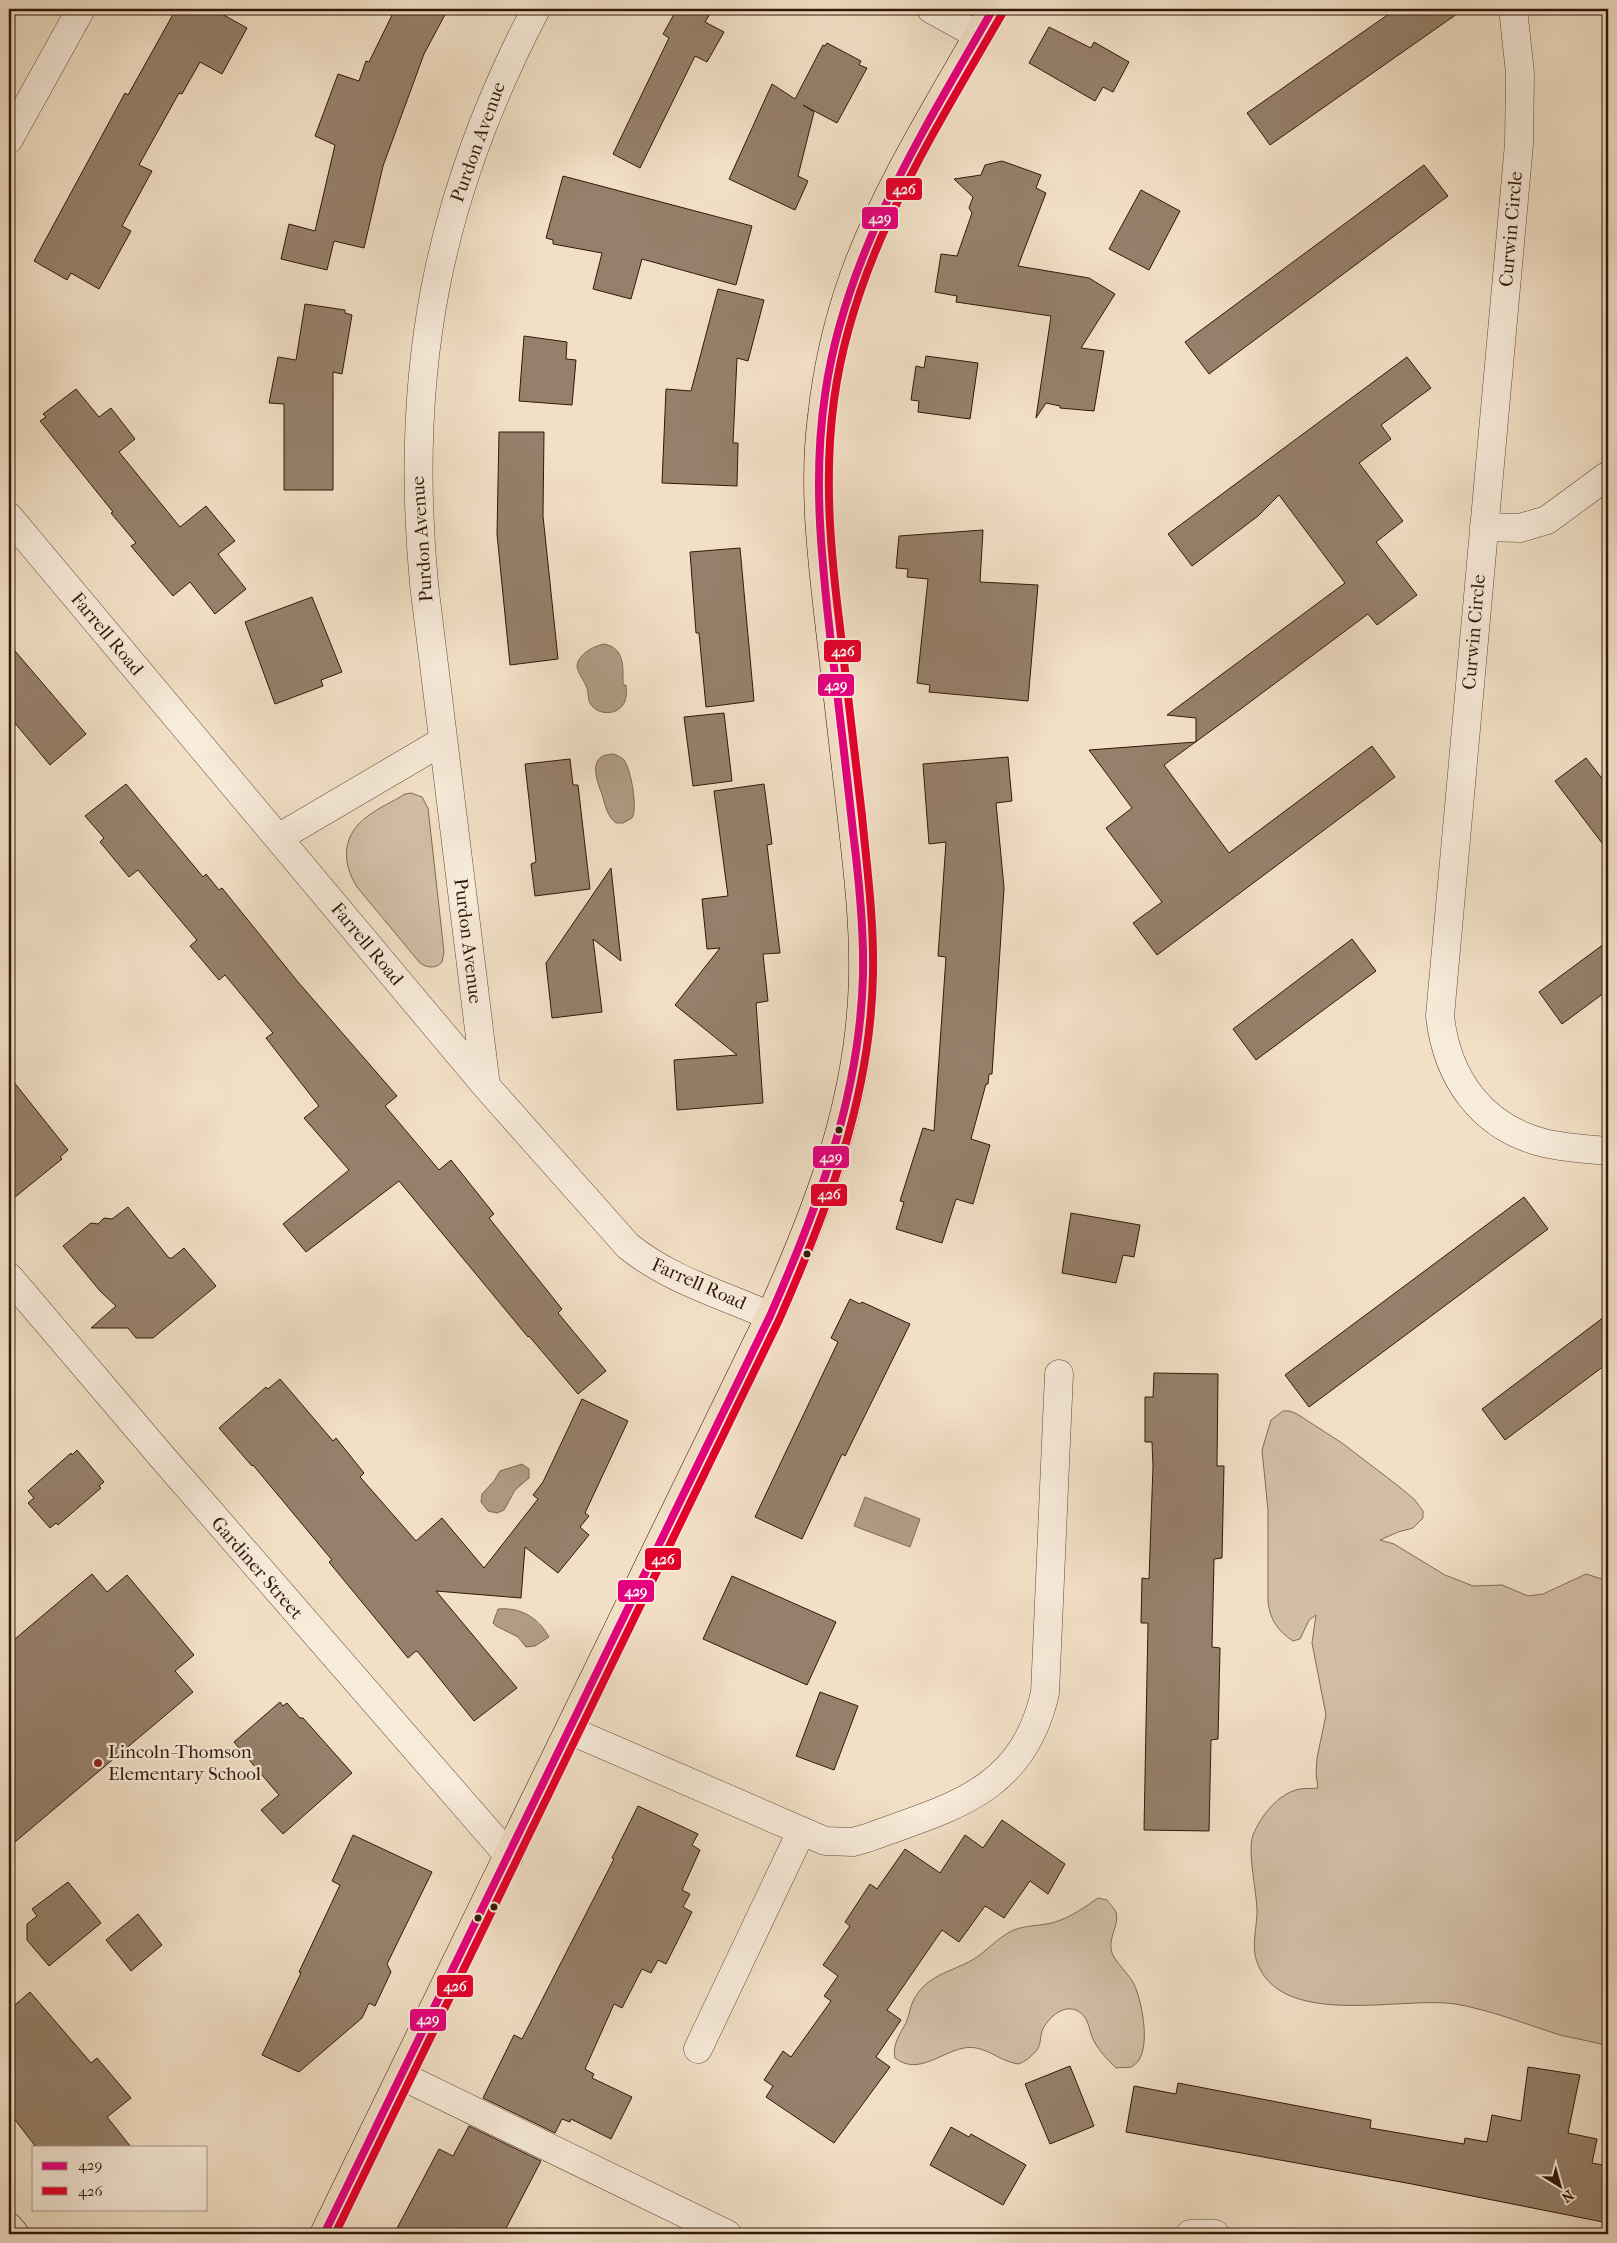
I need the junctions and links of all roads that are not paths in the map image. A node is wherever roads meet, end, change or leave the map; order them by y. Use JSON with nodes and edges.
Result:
{"nodes":[{"id":1,"x":81,"y":9,"type":"edge"},
{"id":2,"x":536,"y":9,"type":"edge"},
{"id":3,"x":931,"y":9,"type":"edge"},
{"id":4,"x":993,"y":9,"type":"edge"},
{"id":5,"x":1513,"y":9,"type":"edge"},
{"id":6,"x":978,"y":35,"type":"junction"},
{"id":7,"x":9,"y":139,"type":"edge"},
{"id":8,"x":1607,"y":476,"type":"dead end"},
{"id":9,"x":9,"y":517,"type":"edge"},
{"id":10,"x":1484,"y":527,"type":"junction"},
{"id":11,"x":444,"y":741,"type":"junction"},
{"id":12,"x":278,"y":838,"type":"junction"},
{"id":13,"x":486,"y":1086,"type":"junction"},
{"id":14,"x":1608,"y":1151,"type":"edge"},
{"id":15,"x":9,"y":1277,"type":"edge"},
{"id":16,"x":770,"y":1316,"type":"junction"},
{"id":17,"x":1059,"y":1374,"type":"dead end"},
{"id":18,"x":569,"y":1730,"type":"junction"},
{"id":19,"x":801,"y":1832,"type":"junction"},
{"id":20,"x":508,"y":1856,"type":"junction"},
{"id":21,"x":698,"y":2049,"type":"dead end"},
{"id":22,"x":402,"y":2076,"type":"junction"},
{"id":23,"x":9,"y":2227,"type":"edge"},
{"id":24,"x":15,"y":2234,"type":"edge"},
{"id":25,"x":324,"y":2234,"type":"edge"},
{"id":26,"x":727,"y":2234,"type":"edge"},
{"id":27,"x":1190,"y":2234,"type":"edge"},
{"id":28,"x":1215,"y":2234,"type":"edge"}],
"edges":[{"from":1,"to":7,"type":"street"},
{"from":2,"to":11,"type":"street","name":"Purdon Avenue"},
{"from":3,"to":6,"type":"street"},
{"from":4,"to":6,"type":"main road"},
{"from":5,"to":10,"type":"street","name":"Curwin Circle"},
{"from":6,"to":16,"type":"main road"},
{"from":8,"to":10,"type":"street"},
{"from":9,"to":12,"type":"street","name":"Farrell Road"},
{"from":10,"to":14,"type":"street","name":"Curwin Circle"},
{"from":11,"to":12,"type":"street"},
{"from":11,"to":13,"type":"street","name":"Purdon Avenue"},
{"from":12,"to":13,"type":"street","name":"Farrell Road"},
{"from":13,"to":16,"type":"street","name":"Farrell Road"},
{"from":15,"to":20,"type":"street","name":"Gardiner Street"},
{"from":16,"to":18,"type":"main road"},
{"from":17,"to":19,"type":"street"},
{"from":18,"to":19,"type":"street"},
{"from":18,"to":20,"type":"main road"},
{"from":19,"to":21,"type":"street"},
{"from":20,"to":22,"type":"main road"},
{"from":22,"to":25,"type":"main road"},
{"from":22,"to":26,"type":"street"},
{"from":23,"to":24,"type":"main road"},
{"from":27,"to":28,"type":"street"}]}
